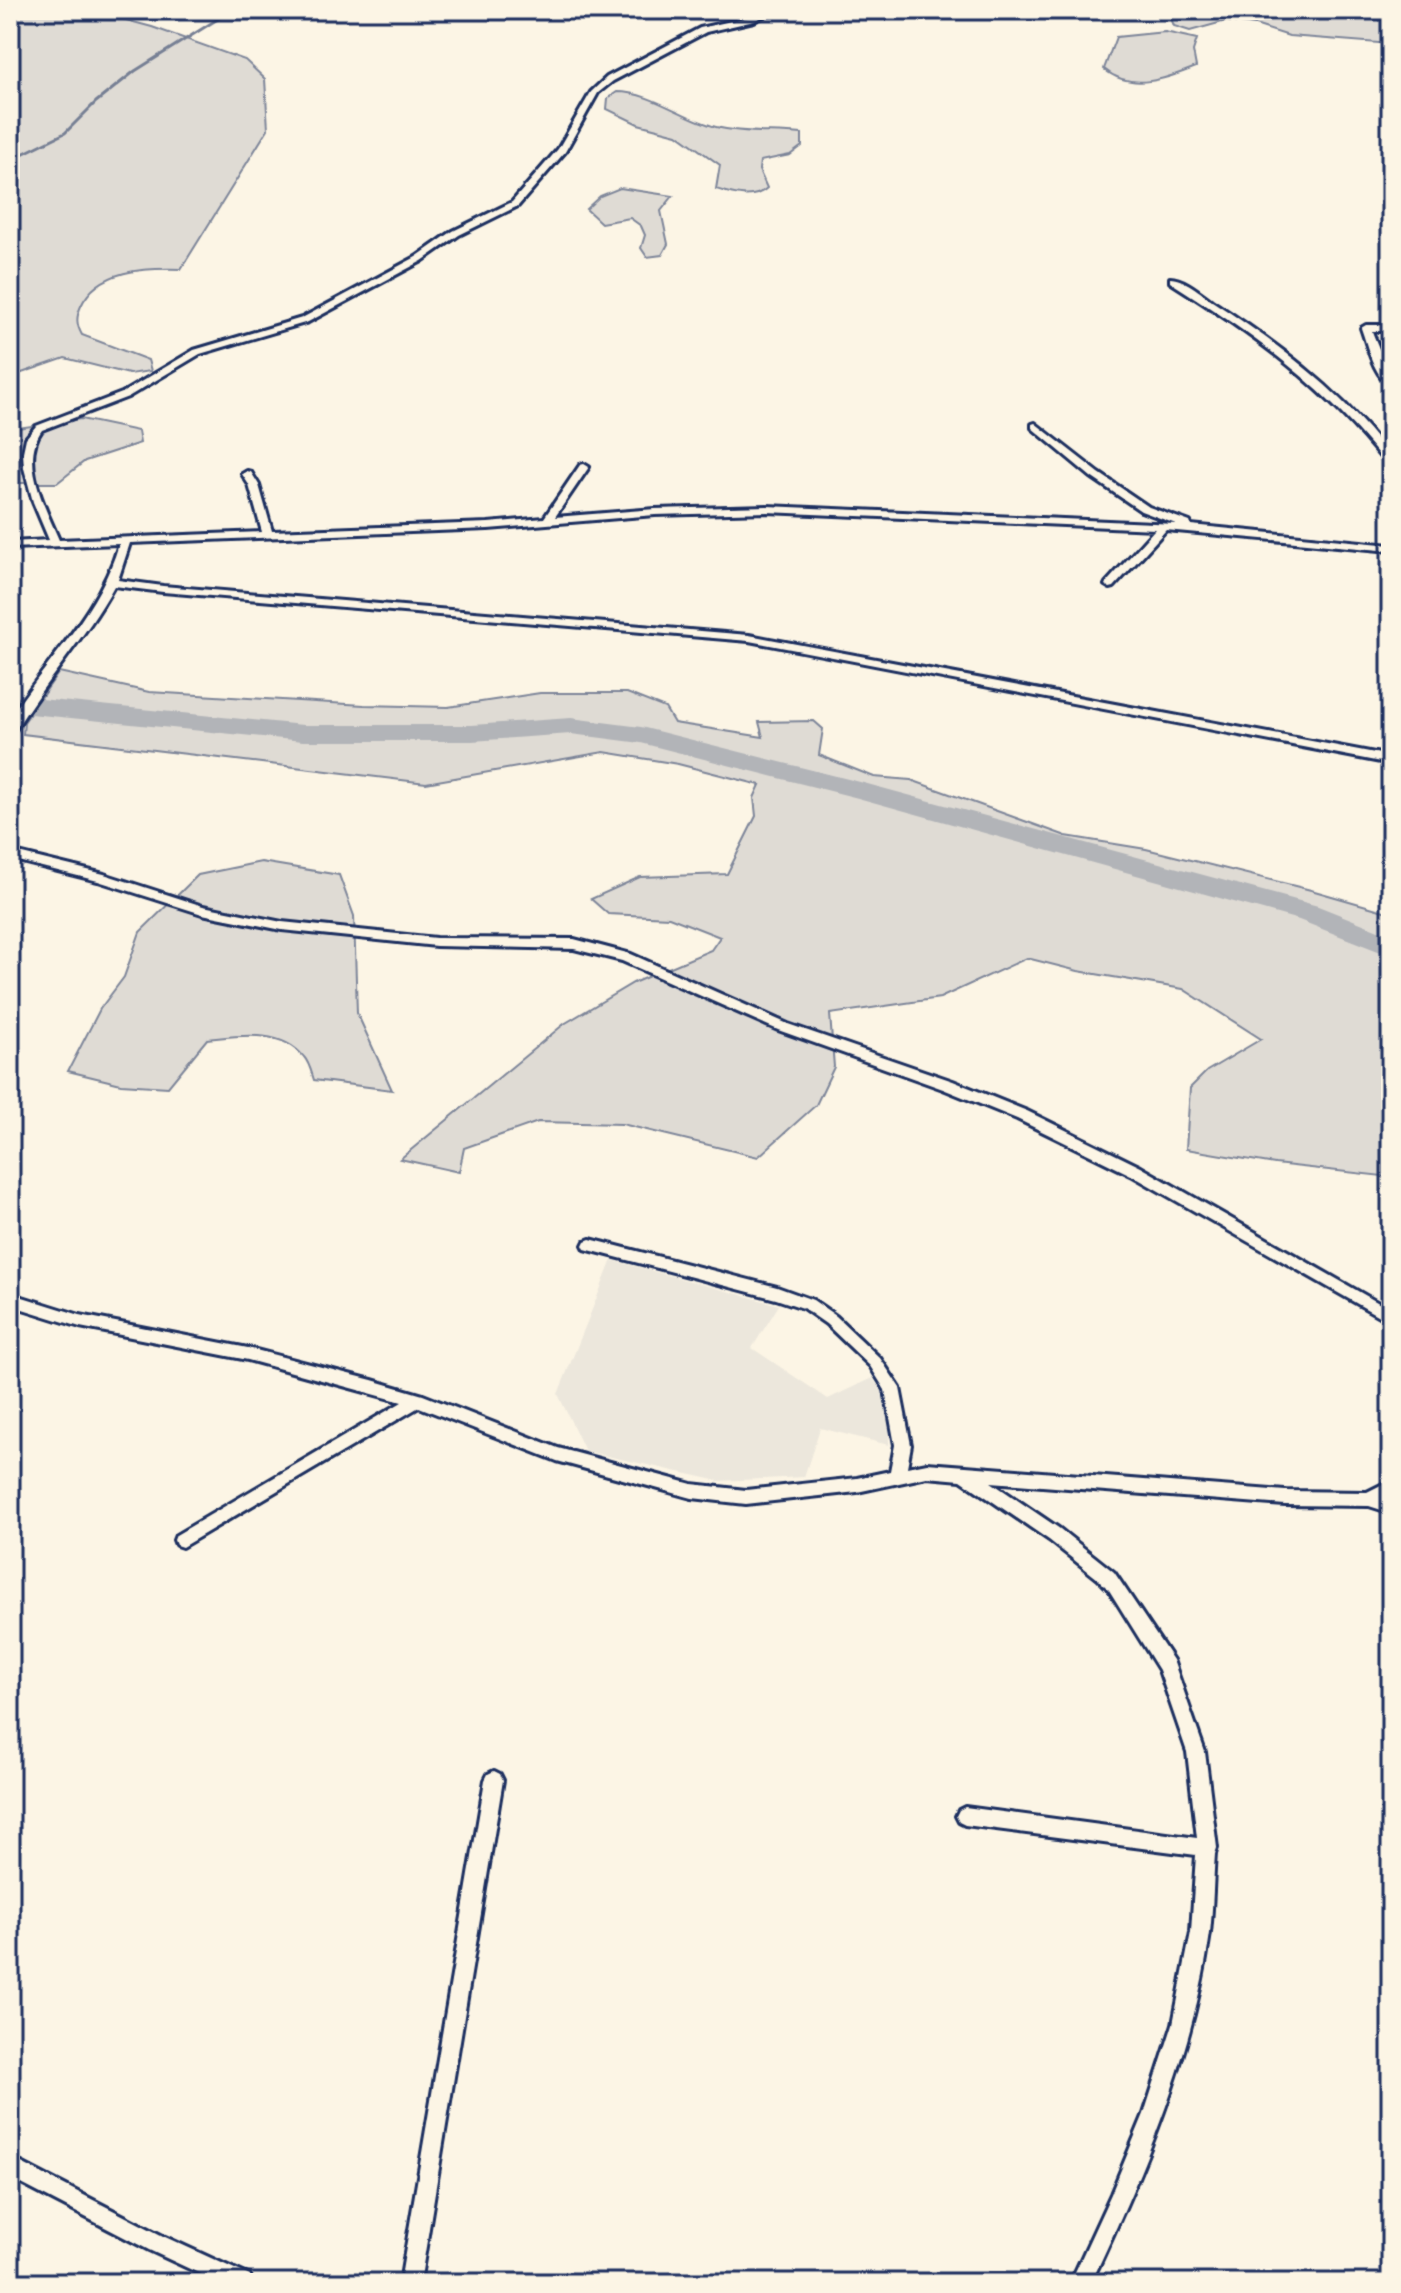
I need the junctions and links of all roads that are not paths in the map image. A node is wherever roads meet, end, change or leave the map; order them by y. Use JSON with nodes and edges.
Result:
{"nodes":[{"id":1,"x":773,"y":10,"type":"edge"},
{"id":2,"x":1173,"y":280,"type":"dead end"},
{"id":3,"x":1391,"y":328,"type":"edge"},
{"id":4,"x":1391,"y":383,"type":"edge"},
{"id":5,"x":1391,"y":424,"type":"edge"},
{"id":6,"x":1035,"y":426,"type":"dead end"},
{"id":7,"x":1390,"y":459,"type":"edge"},
{"id":8,"x":584,"y":467,"type":"dead end"},
{"id":9,"x":247,"y":474,"type":"dead end"},
{"id":10,"x":547,"y":521,"type":"junction"},
{"id":11,"x":1163,"y":527,"type":"junction"},
{"id":12,"x":1197,"y":528,"type":"junction"},
{"id":13,"x":268,"y":535,"type":"junction"},
{"id":14,"x":125,"y":542,"type":"junction"},
{"id":15,"x":56,"y":544,"type":"junction"},
{"id":16,"x":10,"y":545,"type":"edge"},
{"id":17,"x":1391,"y":548,"type":"edge"},
{"id":18,"x":111,"y":582,"type":"junction"},
{"id":19,"x":1110,"y":585,"type":"dead end"},
{"id":20,"x":10,"y":729,"type":"edge"},
{"id":21,"x":1391,"y":760,"type":"edge"},
{"id":22,"x":10,"y":855,"type":"edge"},
{"id":23,"x":590,"y":1245,"type":"dead end"},
{"id":24,"x":10,"y":1299,"type":"edge"},
{"id":25,"x":1391,"y":1317,"type":"edge"},
{"id":26,"x":418,"y":1400,"type":"junction"},
{"id":27,"x":960,"y":1471,"type":"junction"},
{"id":28,"x":897,"y":1477,"type":"junction"},
{"id":29,"x":1391,"y":1487,"type":"edge"},
{"id":30,"x":1369,"y":1499,"type":"junction"},
{"id":31,"x":1391,"y":1506,"type":"edge"},
{"id":32,"x":182,"y":1540,"type":"dead end"},
{"id":33,"x":494,"y":1780,"type":"dead end"},
{"id":34,"x":965,"y":1816,"type":"dead end"},
{"id":35,"x":1208,"y":1848,"type":"junction"},
{"id":36,"x":10,"y":2167,"type":"edge"},
{"id":37,"x":243,"y":2283,"type":"edge"},
{"id":38,"x":410,"y":2283,"type":"edge"},
{"id":39,"x":1080,"y":2283,"type":"edge"}],
"edges":[{"from":1,"to":15,"type":"street"},
{"from":2,"to":7,"type":"street"},
{"from":3,"to":4,"type":"street"},
{"from":5,"to":7,"type":"street"},
{"from":6,"to":12,"type":"street"},
{"from":8,"to":10,"type":"street"},
{"from":9,"to":13,"type":"street"},
{"from":10,"to":11,"type":"street"},
{"from":10,"to":13,"type":"street"},
{"from":11,"to":12,"type":"street"},
{"from":11,"to":19,"type":"street"},
{"from":12,"to":17,"type":"street"},
{"from":13,"to":14,"type":"street"},
{"from":14,"to":15,"type":"street"},
{"from":14,"to":18,"type":"street"},
{"from":15,"to":16,"type":"street"},
{"from":18,"to":20,"type":"street"},
{"from":18,"to":21,"type":"street"},
{"from":22,"to":25,"type":"street"},
{"from":23,"to":28,"type":"street"},
{"from":24,"to":26,"type":"street"},
{"from":26,"to":28,"type":"street"},
{"from":26,"to":32,"type":"street"},
{"from":27,"to":28,"type":"street"},
{"from":27,"to":30,"type":"street"},
{"from":27,"to":35,"type":"street"},
{"from":29,"to":30,"type":"street"},
{"from":30,"to":31,"type":"street"},
{"from":33,"to":38,"type":"street"},
{"from":34,"to":35,"type":"street"},
{"from":35,"to":39,"type":"street"},
{"from":36,"to":37,"type":"street"}]}
